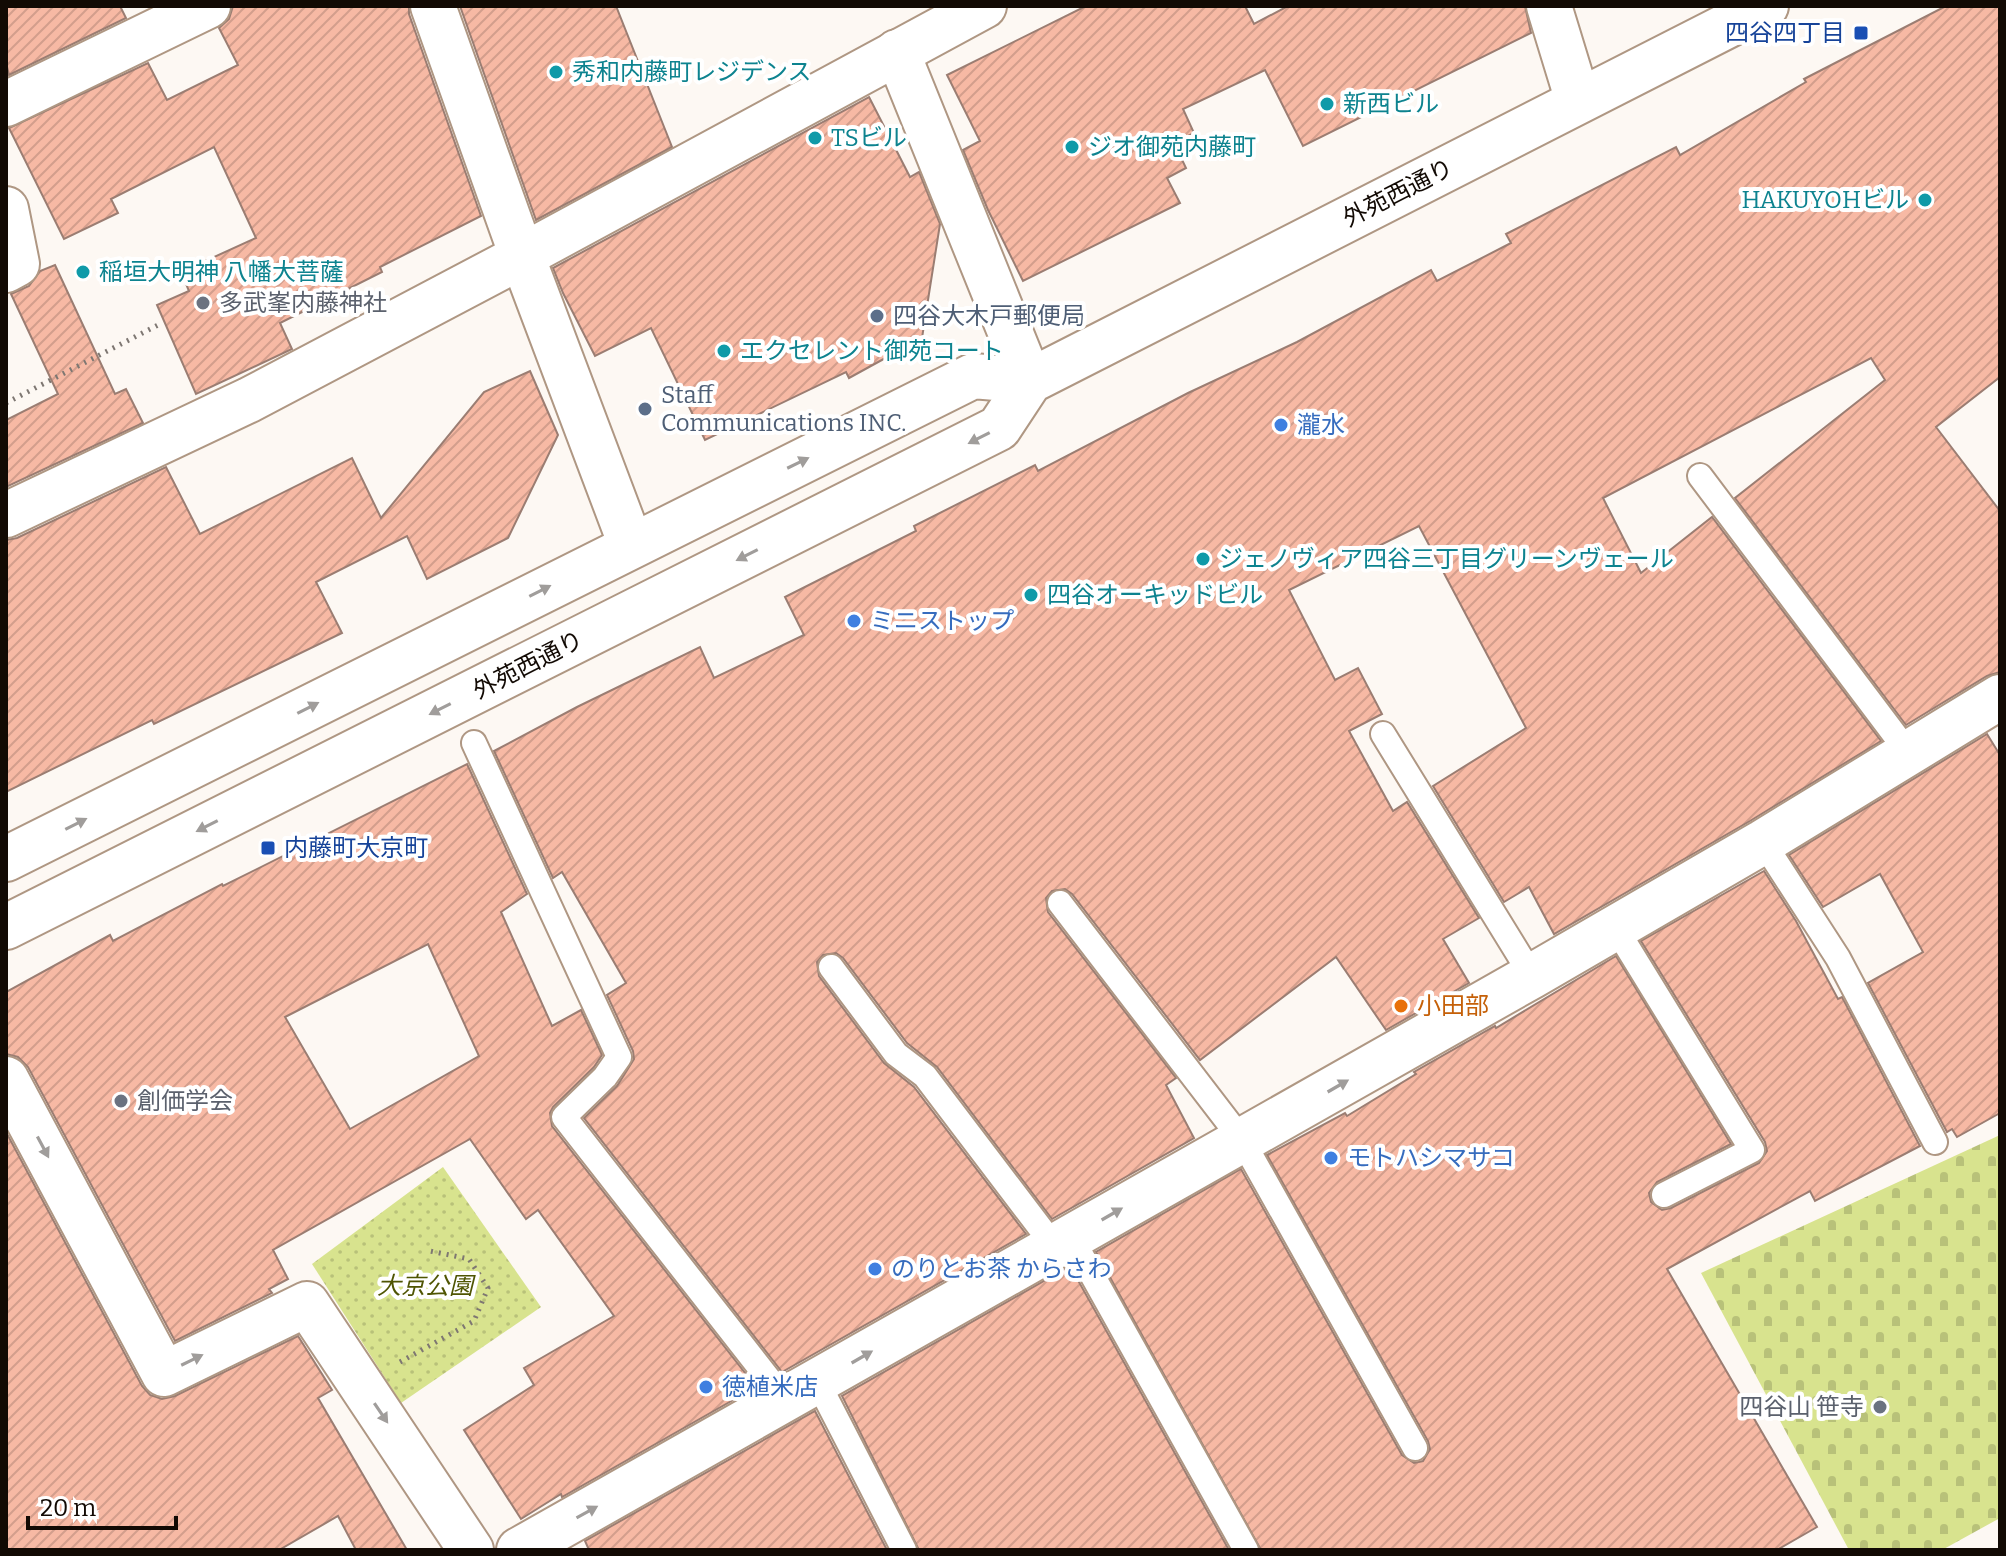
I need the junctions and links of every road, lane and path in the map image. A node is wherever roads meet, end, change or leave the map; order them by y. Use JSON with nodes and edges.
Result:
{"nodes":[{"id":1,"x":208,"y":6,"type":"edge"},
{"id":2,"x":433,"y":6,"type":"edge"},
{"id":3,"x":984,"y":6,"type":"edge"},
{"id":4,"x":1549,"y":6,"type":"edge"},
{"id":5,"x":1766,"y":6,"type":"edge"},
{"id":6,"x":897,"y":52,"type":"junction"},
{"id":7,"x":1578,"y":101,"type":"junction"},
{"id":8,"x":6,"y":104,"type":"edge"},
{"id":9,"x":6,"y":209,"type":"edge"},
{"id":10,"x":522,"y":256,"type":"junction"},
{"id":11,"x":6,"y":270,"type":"edge"},
{"id":12,"x":160,"y":324,"type":"dead end"},
{"id":13,"x":1030,"y":381,"type":"junction"},
{"id":14,"x":6,"y":403,"type":"edge"},
{"id":15,"x":1700,"y":476,"type":"dead end"},
{"id":16,"x":6,"y":515,"type":"edge"},
{"id":17,"x":631,"y":545,"type":"junction"},
{"id":18,"x":2000,"y":697,"type":"edge"},
{"id":19,"x":1383,"y":734,"type":"dead end"},
{"id":20,"x":474,"y":743,"type":"dead end"},
{"id":21,"x":1907,"y":751,"type":"junction"},
{"id":22,"x":1763,"y":842,"type":"junction"},
{"id":23,"x":6,"y":859,"type":"edge"},
{"id":24,"x":1060,"y":903,"type":"dead end"},
{"id":25,"x":6,"y":927,"type":"edge"},
{"id":26,"x":1615,"y":927,"type":"junction"},
{"id":27,"x":831,"y":967,"type":"dead end"},
{"id":28,"x":1532,"y":976,"type":"junction"},
{"id":29,"x":6,"y":1079,"type":"edge"},
{"id":30,"x":1242,"y":1140,"type":"junction"},
{"id":31,"x":1935,"y":1142,"type":"dead end"},
{"id":32,"x":1664,"y":1195,"type":"dead end"},
{"id":33,"x":1063,"y":1242,"type":"junction"},
{"id":34,"x":430,"y":1251,"type":"dead end"},
{"id":35,"x":364,"y":1387,"type":"junction"},
{"id":36,"x":802,"y":1392,"type":"junction"},
{"id":37,"x":1415,"y":1448,"type":"dead end"},
{"id":38,"x":471,"y":1550,"type":"edge"},
{"id":39,"x":519,"y":1550,"type":"edge"},
{"id":40,"x":904,"y":1550,"type":"edge"},
{"id":41,"x":1246,"y":1550,"type":"edge"}],
"edges":[{"from":1,"to":8,"type":"street"},
{"from":2,"to":10,"type":"street"},
{"from":3,"to":6,"type":"street"},
{"from":4,"to":7,"type":"street"},
{"from":5,"to":7,"type":"street","name":"外苑西通り"},
{"from":6,"to":10,"type":"street"},
{"from":6,"to":13,"type":"street"},
{"from":7,"to":13,"type":"street","name":"外苑西通り"},
{"from":9,"to":11,"type":"street"},
{"from":10,"to":16,"type":"street"},
{"from":10,"to":17,"type":"street"},
{"from":12,"to":14,"type":"path"},
{"from":17,"to":13,"type":"street","one_way":true},
{"from":13,"to":25,"type":"street","name":"外苑西通り","one_way":true},
{"from":15,"to":21,"type":"lane"},
{"from":23,"to":17,"type":"street","one_way":true},
{"from":18,"to":21,"type":"street"},
{"from":19,"to":28,"type":"lane"},
{"from":20,"to":36,"type":"lane"},
{"from":21,"to":22,"type":"street"},
{"from":22,"to":26,"type":"street"},
{"from":22,"to":31,"type":"lane"},
{"from":24,"to":30,"type":"lane"},
{"from":26,"to":28,"type":"street"},
{"from":26,"to":32,"type":"lane"},
{"from":27,"to":33,"type":"lane"},
{"from":30,"to":28,"type":"street","one_way":true},
{"from":29,"to":35,"type":"street","one_way":true},
{"from":33,"to":30,"type":"street","one_way":true},
{"from":30,"to":37,"type":"lane"},
{"from":36,"to":33,"type":"street","one_way":true},
{"from":33,"to":41,"type":"lane"},
{"from":34,"to":35,"type":"path"},
{"from":35,"to":38,"type":"street","one_way":true},
{"from":39,"to":36,"type":"street","one_way":true},
{"from":36,"to":40,"type":"lane"}]}
